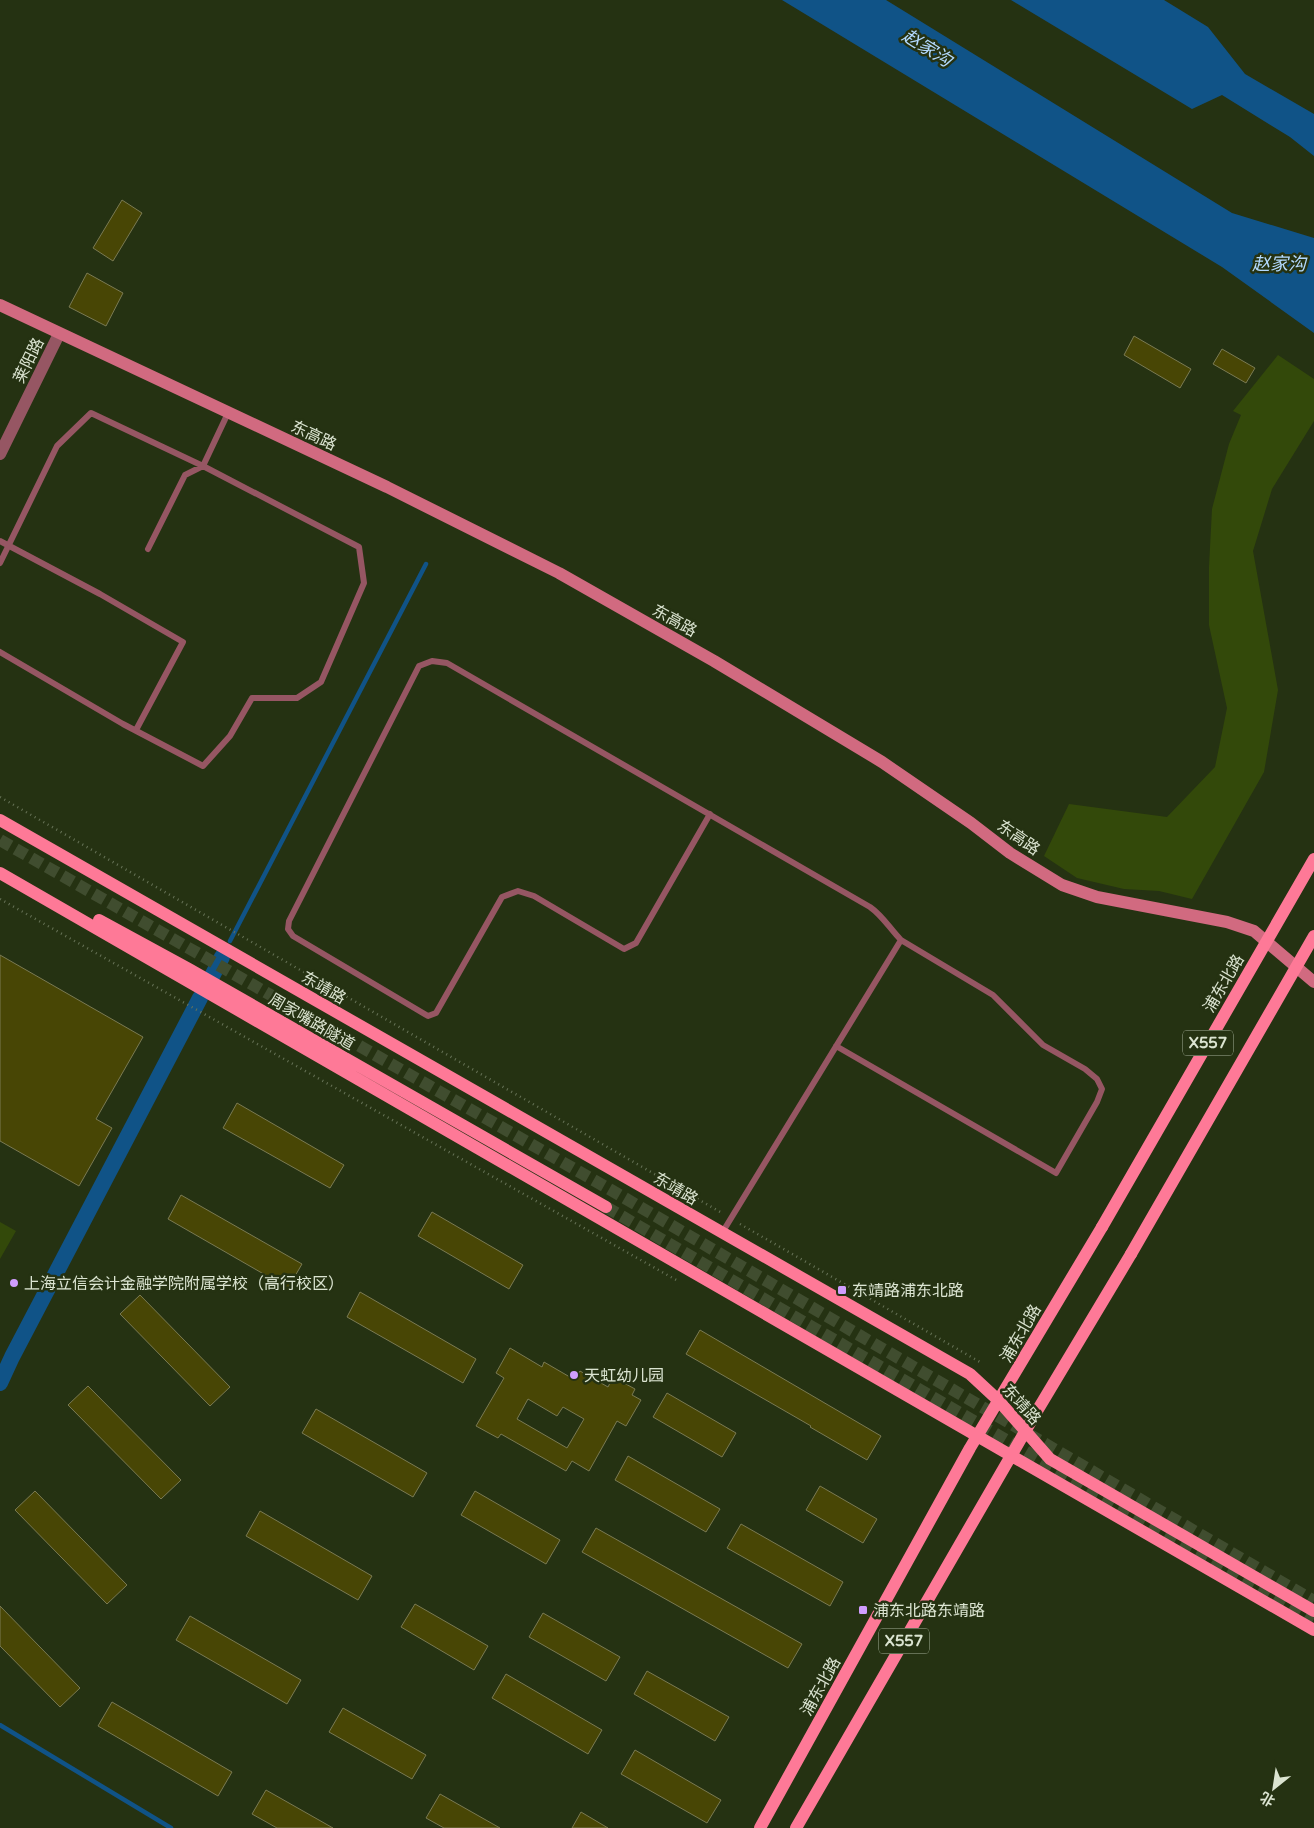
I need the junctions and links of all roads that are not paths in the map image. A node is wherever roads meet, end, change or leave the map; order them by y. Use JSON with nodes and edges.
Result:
{"nodes":[{"id":1,"x":0,"y":305,"type":"edge"},
{"id":2,"x":59,"y":334,"type":"junction"},
{"id":3,"x":228,"y":413,"type":"junction"},
{"id":4,"x":0,"y":454,"type":"edge"},
{"id":5,"x":204,"y":466,"type":"junction"},
{"id":6,"x":0,"y":541,"type":"edge"},
{"id":7,"x":9,"y":545,"type":"junction"},
{"id":8,"x":148,"y":549,"type":"dead end"},
{"id":9,"x":0,"y":563,"type":"edge"},
{"id":10,"x":0,"y":652,"type":"edge"},
{"id":11,"x":136,"y":730,"type":"junction"},
{"id":12,"x":710,"y":814,"type":"junction"},
{"id":13,"x":0,"y":820,"type":"edge"},
{"id":14,"x":1314,"y":859,"type":"edge"},
{"id":15,"x":0,"y":866,"type":"edge"},
{"id":16,"x":0,"y":873,"type":"edge"},
{"id":17,"x":1314,"y":936,"type":"edge"},
{"id":18,"x":901,"y":940,"type":"junction"},
{"id":19,"x":1314,"y":982,"type":"edge"},
{"id":20,"x":836,"y":1046,"type":"junction"},
{"id":21,"x":606,"y":1207,"type":"tunnel mouth"},
{"id":22,"x":722,"y":1233,"type":"junction"},
{"id":23,"x":998,"y":1400,"type":"junction"},
{"id":24,"x":1025,"y":1432,"type":"junction"},
{"id":25,"x":977,"y":1436,"type":"junction"},
{"id":26,"x":1012,"y":1455,"type":"junction"},
{"id":27,"x":1314,"y":1611,"type":"edge"},
{"id":28,"x":1314,"y":1630,"type":"edge"},
{"id":29,"x":760,"y":1828,"type":"edge"},
{"id":30,"x":796,"y":1828,"type":"edge"}],
"edges":[{"from":1,"to":2,"type":"street","name":"东高路"},
{"from":2,"to":3,"type":"street","name":"东高路"},
{"from":2,"to":4,"type":"street","name":"莱阳路"},
{"from":3,"to":5,"type":"lane"},
{"from":3,"to":19,"type":"street","name":"东高路"},
{"from":5,"to":7,"type":"lane"},
{"from":5,"to":8,"type":"lane"},
{"from":5,"to":11,"type":"lane"},
{"from":6,"to":7,"type":"lane"},
{"from":7,"to":9,"type":"lane"},
{"from":7,"to":11,"type":"lane"},
{"from":10,"to":11,"type":"lane"},
{"from":12,"to":12,"type":"lane"},
{"from":12,"to":18,"type":"lane"},
{"from":13,"to":22,"type":"main road","name":"东靖路"},
{"from":14,"to":23,"type":"main road","name":"浦东北路","number":"X557","bridge":true},
{"from":15,"to":21,"type":"main road","name":"周家嘴路隧道"},
{"from":16,"to":25,"type":"main road"},
{"from":17,"to":24,"type":"main road","number":"X557","bridge":true},
{"from":18,"to":20,"type":"lane"},
{"from":18,"to":20,"type":"lane"},
{"from":20,"to":22,"type":"lane"},
{"from":22,"to":23,"type":"main road","name":"东靖路"},
{"from":23,"to":24,"type":"main road","name":"东靖路"},
{"from":23,"to":25,"type":"main road","name":"浦东北路"},
{"from":24,"to":26,"type":"main road"},
{"from":24,"to":27,"type":"main road","name":"东靖路"},
{"from":25,"to":26,"type":"main road"},
{"from":25,"to":29,"type":"main road","name":"浦东北路","number":"X557"},
{"from":26,"to":28,"type":"main road"},
{"from":26,"to":30,"type":"main road","number":"X557"}]}
